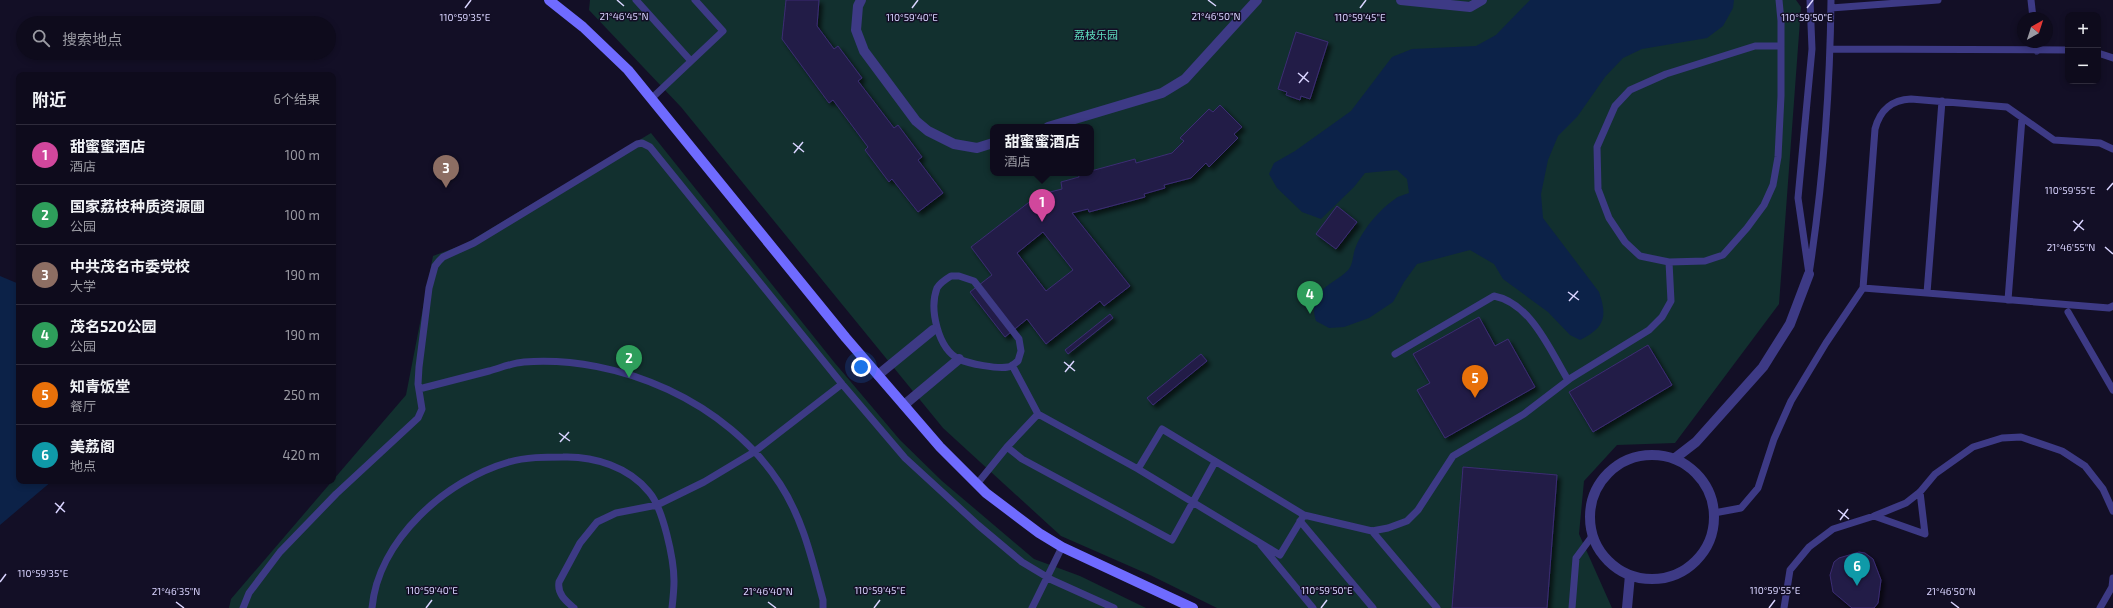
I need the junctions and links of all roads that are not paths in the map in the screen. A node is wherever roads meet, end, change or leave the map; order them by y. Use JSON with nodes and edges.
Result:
{"nodes":[{"id":1,"x":550,"y":0,"type":"edge"},
{"id":2,"x":636,"y":0,"type":"edge"},
{"id":3,"x":694,"y":0,"type":"edge"},
{"id":4,"x":861,"y":0,"type":"edge"},
{"id":5,"x":1258,"y":0,"type":"edge"},
{"id":6,"x":1401,"y":0,"type":"edge"},
{"id":7,"x":1482,"y":0,"type":"edge"},
{"id":8,"x":1779,"y":0,"type":"edge"},
{"id":9,"x":1810,"y":0,"type":"edge"},
{"id":10,"x":1831,"y":0,"type":"edge"},
{"id":11,"x":1938,"y":0,"type":"edge"},
{"id":12,"x":2031,"y":0,"type":"edge"},
{"id":13,"x":1831,"y":8,"type":"junction"},
{"id":14,"x":2032,"y":12,"type":"edge"},
{"id":15,"x":1781,"y":46,"type":"junction"},
{"id":16,"x":2037,"y":48,"type":"edge"},
{"id":17,"x":1831,"y":49,"type":"junction"},
{"id":18,"x":2065,"y":50,"type":"edge"},
{"id":19,"x":2037,"y":51,"type":"junction"},
{"id":20,"x":2101,"y":54,"type":"edge"},
{"id":21,"x":2113,"y":58,"type":"edge"},
{"id":22,"x":692,"y":61,"type":"junction"},
{"id":23,"x":652,"y":98,"type":"junction"},
{"id":24,"x":1942,"y":101,"type":"junction"},
{"id":25,"x":2022,"y":118,"type":"junction"},
{"id":26,"x":1058,"y":124,"type":"edge"},
{"id":27,"x":990,"y":144,"type":"edge"},
{"id":28,"x":2113,"y":149,"type":"edge"},
{"id":29,"x":1668,"y":262,"type":"junction"},
{"id":30,"x":1809,"y":274,"type":"junction"},
{"id":31,"x":1863,"y":288,"type":"junction"},
{"id":32,"x":1927,"y":293,"type":"junction"},
{"id":33,"x":2008,"y":300,"type":"junction"},
{"id":34,"x":2113,"y":306,"type":"edge"},
{"id":35,"x":2068,"y":312,"type":"dead end"},
{"id":36,"x":933,"y":330,"type":"dead end"},
{"id":37,"x":1396,"y":354,"type":"dead end"},
{"id":38,"x":959,"y":359,"type":"junction"},
{"id":39,"x":1012,"y":365,"type":"junction"},
{"id":40,"x":878,"y":375,"type":"junction"},
{"id":41,"x":1568,"y":380,"type":"junction"},
{"id":42,"x":842,"y":384,"type":"junction"},
{"id":43,"x":419,"y":390,"type":"junction"},
{"id":44,"x":2113,"y":390,"type":"edge"},
{"id":45,"x":904,"y":405,"type":"junction"},
{"id":46,"x":1038,"y":414,"type":"junction"},
{"id":47,"x":1007,"y":447,"type":"junction"},
{"id":48,"x":754,"y":452,"type":"junction"},
{"id":49,"x":1674,"y":458,"type":"junction"},
{"id":50,"x":1215,"y":462,"type":"junction"},
{"id":51,"x":1138,"y":469,"type":"junction"},
{"id":52,"x":977,"y":484,"type":"junction"},
{"id":53,"x":1920,"y":492,"type":"junction"},
{"id":54,"x":1193,"y":502,"type":"junction"},
{"id":55,"x":657,"y":505,"type":"junction"},
{"id":56,"x":2113,"y":511,"type":"edge"},
{"id":57,"x":1714,"y":513,"type":"junction"},
{"id":58,"x":1874,"y":516,"type":"junction"},
{"id":59,"x":1302,"y":518,"type":"junction"},
{"id":60,"x":1372,"y":531,"type":"junction"},
{"id":61,"x":1593,"y":535,"type":"junction"},
{"id":62,"x":1257,"y":541,"type":"junction"},
{"id":63,"x":1062,"y":547,"type":"junction"},
{"id":64,"x":1630,"y":575,"type":"junction"},
{"id":65,"x":1048,"y":577,"type":"junction"},
{"id":66,"x":2113,"y":578,"type":"edge"},
{"id":67,"x":243,"y":608,"type":"edge"},
{"id":68,"x":372,"y":608,"type":"edge"},
{"id":69,"x":574,"y":608,"type":"edge"},
{"id":70,"x":672,"y":608,"type":"edge"},
{"id":71,"x":823,"y":608,"type":"edge"},
{"id":72,"x":1032,"y":608,"type":"edge"},
{"id":73,"x":1114,"y":608,"type":"edge"},
{"id":74,"x":1193,"y":608,"type":"edge"},
{"id":75,"x":1313,"y":608,"type":"edge"},
{"id":76,"x":1373,"y":608,"type":"edge"},
{"id":77,"x":1437,"y":608,"type":"edge"},
{"id":78,"x":1572,"y":608,"type":"edge"},
{"id":79,"x":1627,"y":608,"type":"edge"},
{"id":80,"x":1784,"y":608,"type":"edge"},
{"id":81,"x":2100,"y":608,"type":"edge"}],
"edges":[{"from":1,"to":23,"type":"main road"},
{"from":2,"to":22,"type":"lane"},
{"from":3,"to":22,"type":"lane"},
{"from":4,"to":27,"type":"street"},
{"from":5,"to":26,"type":"street"},
{"from":6,"to":7,"type":"street"},
{"from":8,"to":15,"type":"lane"},
{"from":9,"to":30,"type":"lane"},
{"from":10,"to":13,"type":"lane"},
{"from":11,"to":13,"type":"lane"},
{"from":12,"to":14,"type":"lane"},
{"from":13,"to":17,"type":"lane"},
{"from":15,"to":29,"type":"lane"},
{"from":15,"to":29,"type":"lane"},
{"from":16,"to":19,"type":"lane"},
{"from":17,"to":19,"type":"lane"},
{"from":17,"to":30,"type":"lane"},
{"from":18,"to":19,"type":"lane"},
{"from":20,"to":21,"type":"lane"},
{"from":22,"to":23,"type":"lane"},
{"from":23,"to":40,"type":"main road"},
{"from":24,"to":25,"type":"lane"},
{"from":24,"to":31,"type":"lane"},
{"from":24,"to":32,"type":"lane"},
{"from":25,"to":28,"type":"lane"},
{"from":25,"to":33,"type":"lane"},
{"from":29,"to":41,"type":"lane"},
{"from":30,"to":49,"type":"street"},
{"from":31,"to":32,"type":"lane"},
{"from":31,"to":57,"type":"lane"},
{"from":32,"to":33,"type":"lane"},
{"from":33,"to":34,"type":"lane"},
{"from":35,"to":44,"type":"lane"},
{"from":36,"to":40,"type":"street"},
{"from":37,"to":41,"type":"lane"},
{"from":38,"to":39,"type":"lane"},
{"from":38,"to":39,"type":"lane"},
{"from":38,"to":45,"type":"street"},
{"from":39,"to":46,"type":"lane"},
{"from":40,"to":45,"type":"main road"},
{"from":41,"to":60,"type":"lane"},
{"from":42,"to":43,"type":"lane"},
{"from":42,"to":48,"type":"lane"},
{"from":42,"to":65,"type":"lane"},
{"from":43,"to":48,"type":"lane"},
{"from":43,"to":67,"type":"lane"},
{"from":45,"to":52,"type":"main road"},
{"from":46,"to":47,"type":"lane"},
{"from":46,"to":51,"type":"lane"},
{"from":47,"to":52,"type":"lane"},
{"from":47,"to":54,"type":"lane"},
{"from":48,"to":55,"type":"lane"},
{"from":48,"to":71,"type":"lane"},
{"from":49,"to":57,"type":"street"},
{"from":49,"to":61,"type":"street"},
{"from":50,"to":51,"type":"lane"},
{"from":50,"to":54,"type":"lane"},
{"from":50,"to":59,"type":"lane"},
{"from":51,"to":54,"type":"lane"},
{"from":52,"to":63,"type":"main road"},
{"from":53,"to":56,"type":"lane"},
{"from":53,"to":58,"type":"lane"},
{"from":53,"to":58,"type":"lane"},
{"from":54,"to":62,"type":"lane"},
{"from":55,"to":68,"type":"lane"},
{"from":55,"to":69,"type":"lane"},
{"from":55,"to":70,"type":"lane"},
{"from":57,"to":64,"type":"street"},
{"from":58,"to":80,"type":"lane"},
{"from":59,"to":60,"type":"lane"},
{"from":59,"to":62,"type":"lane"},
{"from":59,"to":76,"type":"lane"},
{"from":60,"to":77,"type":"lane"},
{"from":61,"to":64,"type":"street"},
{"from":61,"to":78,"type":"lane"},
{"from":62,"to":75,"type":"lane"},
{"from":63,"to":65,"type":"lane"},
{"from":63,"to":74,"type":"main road"},
{"from":64,"to":79,"type":"street"},
{"from":65,"to":72,"type":"lane"},
{"from":65,"to":73,"type":"lane"},
{"from":66,"to":81,"type":"lane"}]}
